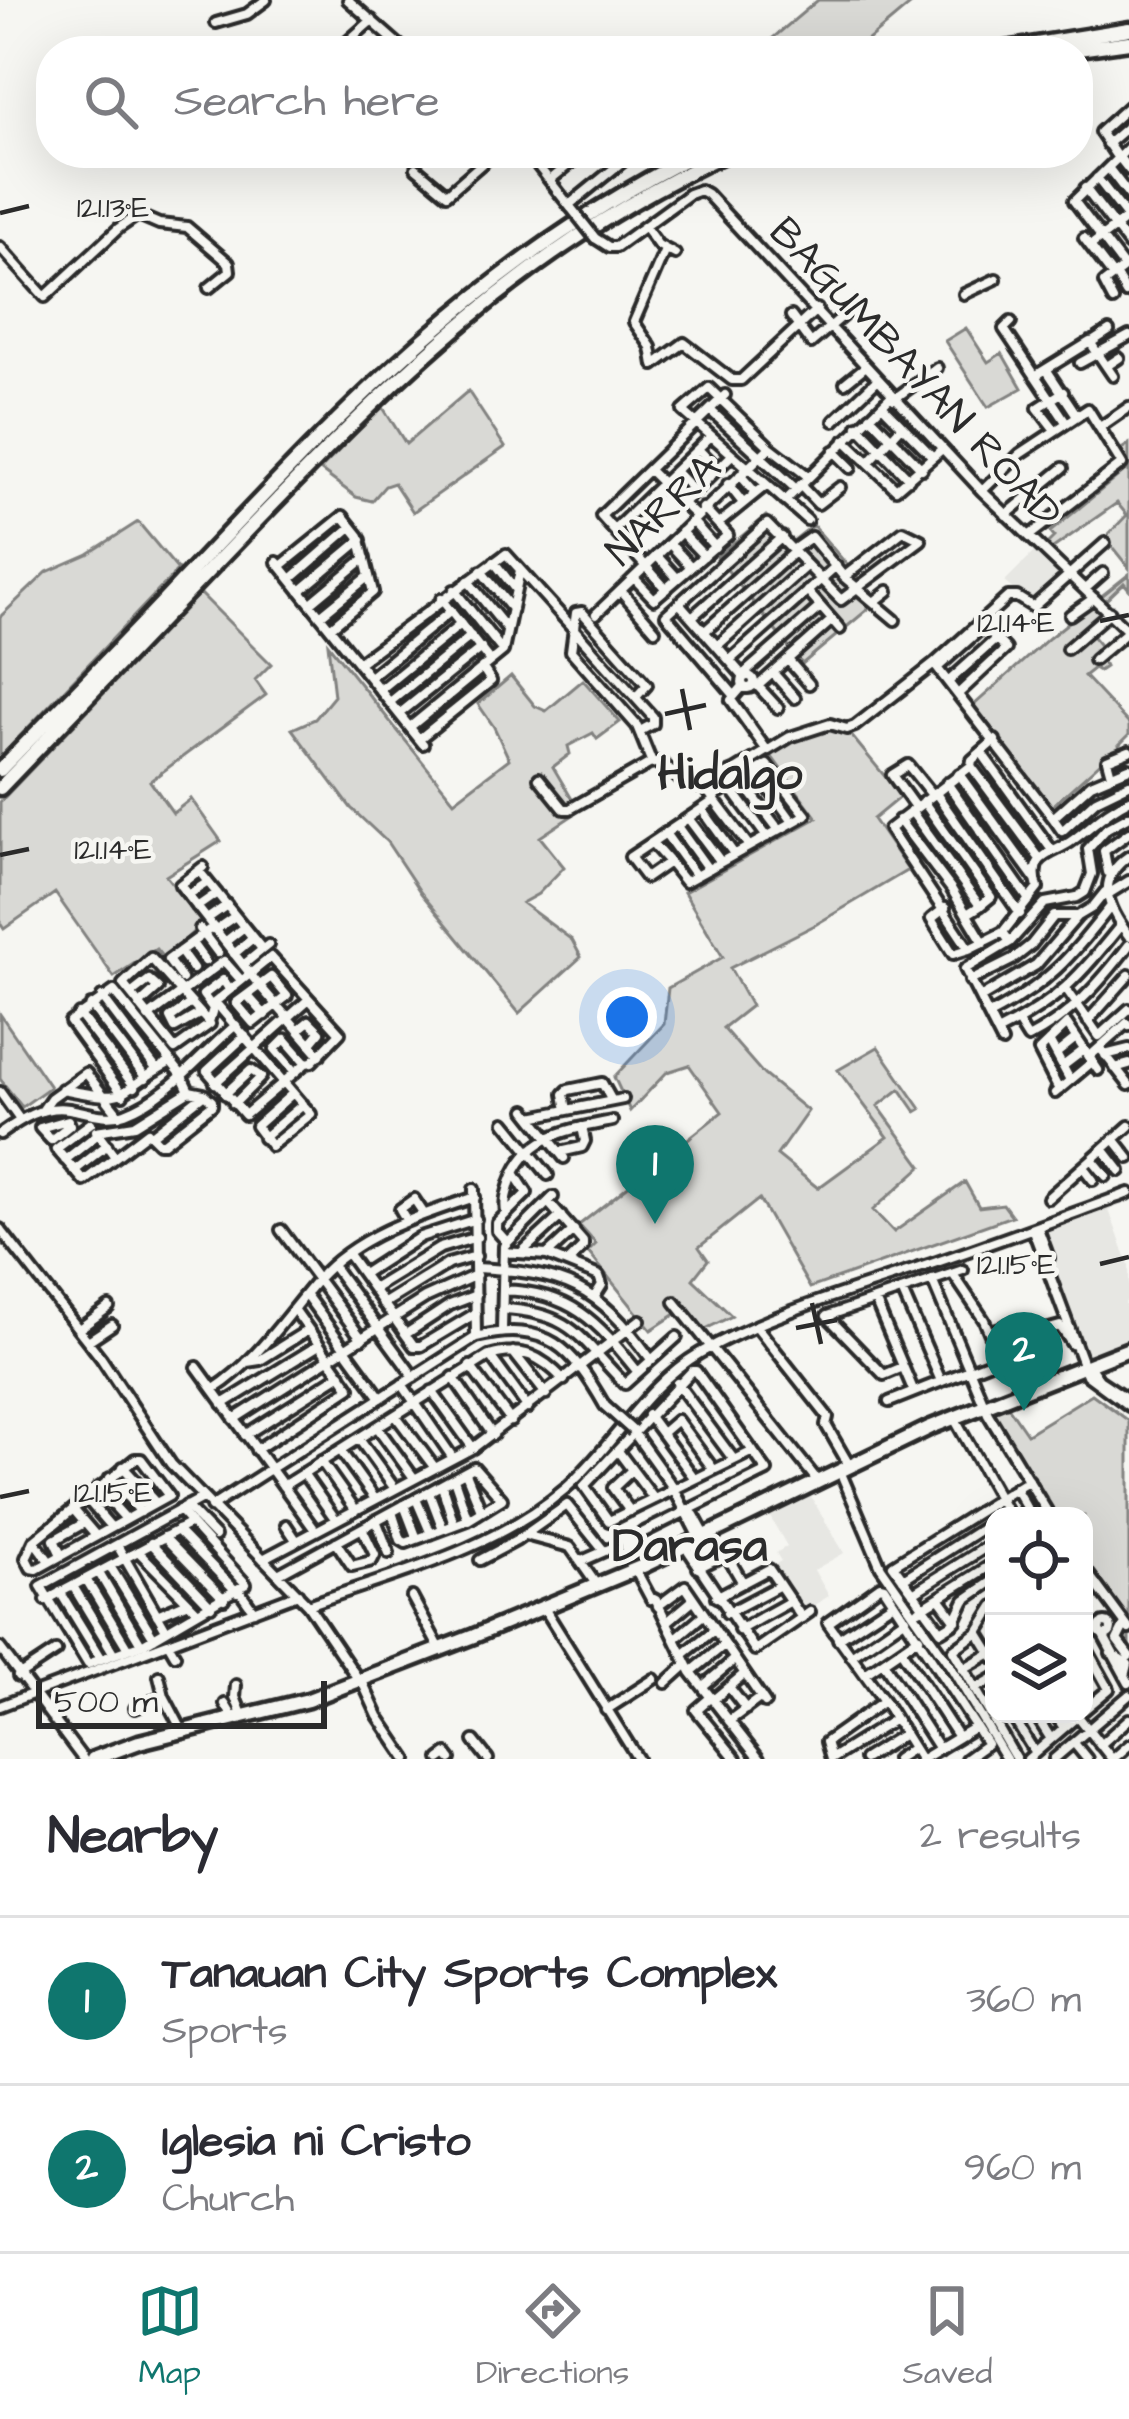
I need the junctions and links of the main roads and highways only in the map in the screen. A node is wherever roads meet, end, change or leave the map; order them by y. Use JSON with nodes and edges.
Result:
{"nodes":[{"id":1,"x":1129,"y":29,"type":"edge"},
{"id":2,"x":1086,"y":36,"type":"edge"},
{"id":3,"x":1129,"y":42,"type":"edge"},
{"id":4,"x":1093,"y":47,"type":"edge"},
{"id":5,"x":671,"y":168,"type":"edge"},
{"id":6,"x":697,"y":168,"type":"edge"},
{"id":7,"x":0,"y":770,"type":"edge"},
{"id":8,"x":0,"y":788,"type":"edge"},
{"id":9,"x":1129,"y":1349,"type":"edge"},
{"id":10,"x":93,"y":1759,"type":"edge"}],
"edges":[{"from":1,"to":2,"type":"highway"},
{"from":3,"to":4,"type":"highway"},
{"from":5,"to":7,"type":"highway"},
{"from":6,"to":8,"type":"highway"},
{"from":9,"to":10,"type":"highway"}]}
